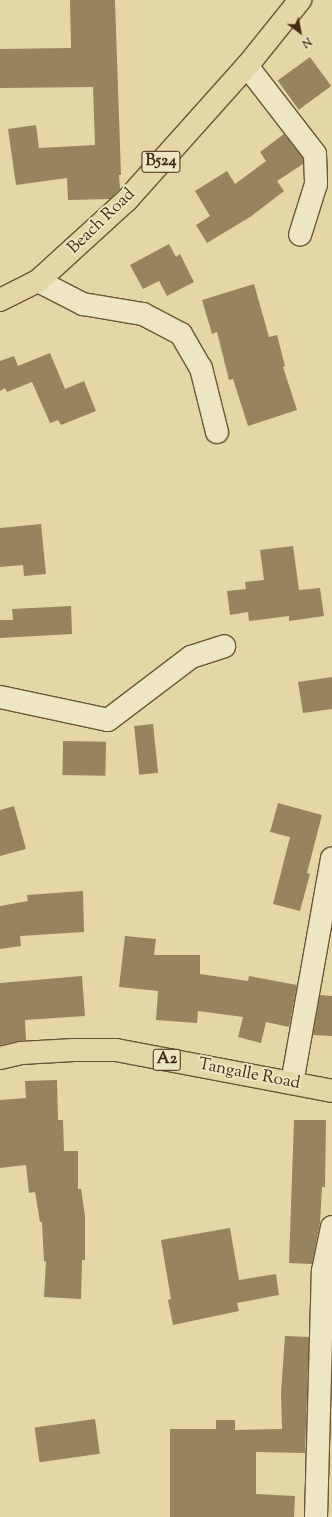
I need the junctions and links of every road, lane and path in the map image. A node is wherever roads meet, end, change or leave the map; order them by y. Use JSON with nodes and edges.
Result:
{"nodes":[{"id":1,"x":300,"y":0,"type":"edge"},
{"id":2,"x":247,"y":66,"type":"junction"},
{"id":3,"x":300,"y":235,"type":"dead end"},
{"id":4,"x":38,"y":281,"type":"junction"},
{"id":5,"x":0,"y":300,"type":"edge"},
{"id":6,"x":217,"y":432,"type":"dead end"},
{"id":7,"x":224,"y":646,"type":"dead end"},
{"id":8,"x":0,"y":698,"type":"edge"},
{"id":9,"x":332,"y":859,"type":"edge"},
{"id":10,"x":0,"y":1058,"type":"edge"},
{"id":11,"x":292,"y":1083,"type":"junction"},
{"id":12,"x":332,"y":1091,"type":"edge"},
{"id":13,"x":332,"y":1227,"type":"edge"},
{"id":14,"x":316,"y":1517,"type":"edge"}],
"edges":[{"from":1,"to":2,"type":"main road","name":"Beach Road","number":"B524"},
{"from":2,"to":3,"type":"street"},
{"from":2,"to":4,"type":"main road","name":"Beach Road","number":"B524"},
{"from":4,"to":5,"type":"main road","name":"Beach Road","number":"B524"},
{"from":4,"to":6,"type":"street"},
{"from":7,"to":8,"type":"street"},
{"from":9,"to":11,"type":"street"},
{"from":10,"to":11,"type":"main road","name":"Tangalle Road","number":"A2"},
{"from":11,"to":12,"type":"main road","name":"Tangalle Road","number":"A2"},
{"from":13,"to":14,"type":"street"}]}
